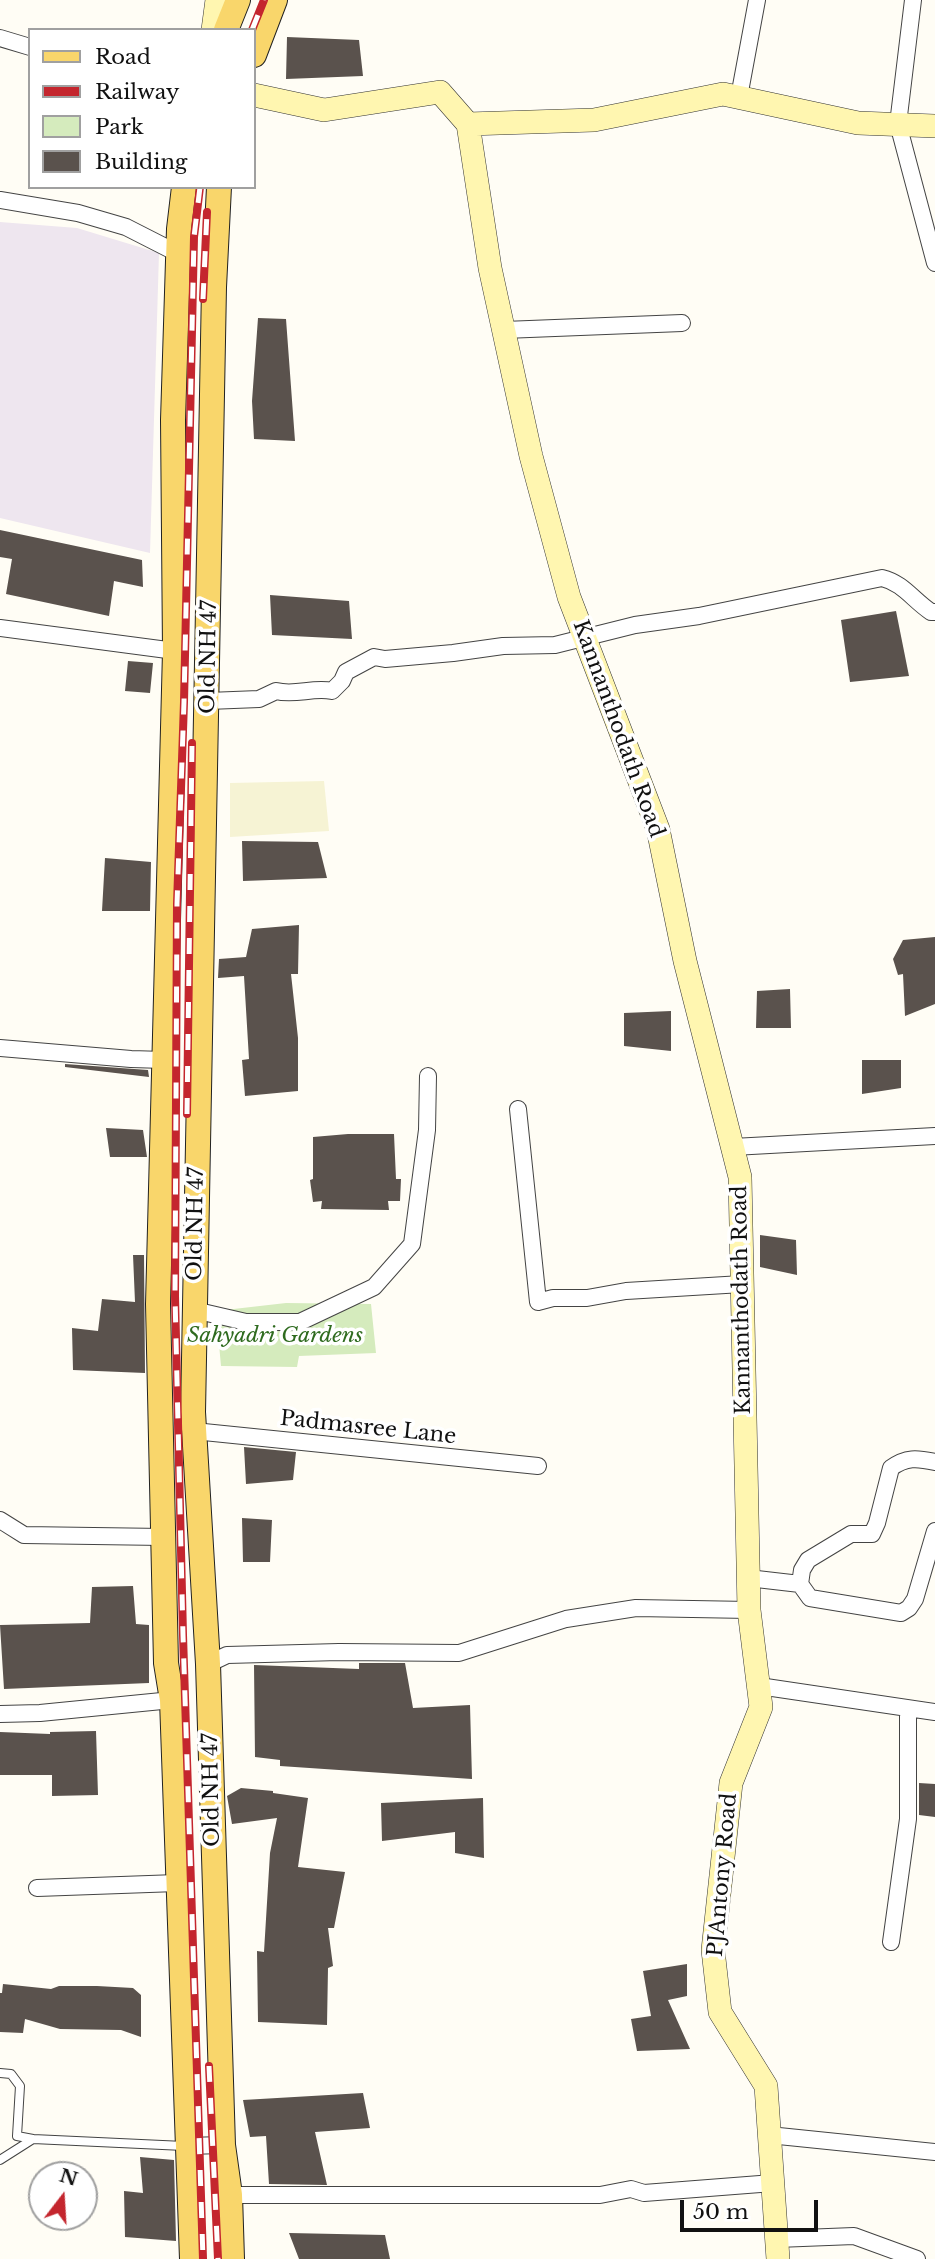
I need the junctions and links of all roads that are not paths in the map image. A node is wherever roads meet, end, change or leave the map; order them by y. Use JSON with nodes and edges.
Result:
{"nodes":[{"id":1,"x":217,"y":0,"type":"edge"},
{"id":2,"x":238,"y":0,"type":"edge"},
{"id":3,"x":275,"y":0,"type":"edge"},
{"id":4,"x":757,"y":0,"type":"edge"},
{"id":5,"x":913,"y":0,"type":"edge"},
{"id":6,"x":213,"y":28,"type":"edge"},
{"id":7,"x":227,"y":28,"type":"edge"},
{"id":8,"x":0,"y":38,"type":"edge"},
{"id":9,"x":28,"y":46,"type":"edge"},
{"id":10,"x":256,"y":50,"type":"edge"},
{"id":11,"x":256,"y":95,"type":"edge"},
{"id":12,"x":739,"y":97,"type":"junction"},
{"id":13,"x":468,"y":124,"type":"junction"},
{"id":14,"x":898,"y":124,"type":"junction"},
{"id":15,"x":935,"y":126,"type":"edge"},
{"id":16,"x":184,"y":189,"type":"edge"},
{"id":17,"x":219,"y":189,"type":"edge"},
{"id":18,"x":0,"y":200,"type":"edge"},
{"id":19,"x":179,"y":254,"type":"junction"},
{"id":20,"x":935,"y":262,"type":"edge"},
{"id":21,"x":682,"y":323,"type":"dead end"},
{"id":22,"x":504,"y":330,"type":"junction"},
{"id":23,"x":173,"y":420,"type":"junction"},
{"id":24,"x":213,"y":421,"type":"junction"},
{"id":25,"x":935,"y":612,"type":"edge"},
{"id":26,"x":0,"y":628,"type":"edge"},
{"id":27,"x":584,"y":636,"type":"junction"},
{"id":28,"x":175,"y":651,"type":"junction"},
{"id":29,"x":208,"y":701,"type":"junction"},
{"id":30,"x":0,"y":1048,"type":"edge"},
{"id":31,"x":164,"y":1060,"type":"junction"},
{"id":32,"x":428,"y":1076,"type":"dead end"},
{"id":33,"x":518,"y":1108,"type":"dead end"},
{"id":34,"x":935,"y":1136,"type":"edge"},
{"id":35,"x":733,"y":1147,"type":"junction"},
{"id":36,"x":742,"y":1284,"type":"junction"},
{"id":37,"x":194,"y":1310,"type":"junction"},
{"id":38,"x":160,"y":1411,"type":"junction"},
{"id":39,"x":194,"y":1422,"type":"junction"},
{"id":40,"x":935,"y":1462,"type":"edge"},
{"id":41,"x":538,"y":1466,"type":"dead end"},
{"id":42,"x":0,"y":1520,"type":"edge"},
{"id":43,"x":935,"y":1531,"type":"edge"},
{"id":44,"x":163,"y":1537,"type":"junction"},
{"id":45,"x":748,"y":1578,"type":"junction"},
{"id":46,"x":800,"y":1584,"type":"junction"},
{"id":47,"x":749,"y":1610,"type":"junction"},
{"id":48,"x":208,"y":1664,"type":"junction"},
{"id":49,"x":759,"y":1686,"type":"junction"},
{"id":50,"x":172,"y":1700,"type":"junction"},
{"id":51,"x":908,"y":1708,"type":"junction"},
{"id":52,"x":935,"y":1712,"type":"edge"},
{"id":53,"x":0,"y":1714,"type":"edge"},
{"id":54,"x":177,"y":1883,"type":"junction"},
{"id":55,"x":37,"y":1888,"type":"dead end"},
{"id":56,"x":891,"y":1942,"type":"dead end"},
{"id":57,"x":0,"y":2073,"type":"edge"},
{"id":58,"x":769,"y":2134,"type":"junction"},
{"id":59,"x":33,"y":2139,"type":"junction"},
{"id":60,"x":187,"y":2146,"type":"junction"},
{"id":61,"x":223,"y":2146,"type":"junction"},
{"id":62,"x":935,"y":2152,"type":"edge"},
{"id":63,"x":0,"y":2160,"type":"edge"},
{"id":64,"x":773,"y":2183,"type":"junction"},
{"id":65,"x":230,"y":2195,"type":"junction"},
{"id":66,"x":777,"y":2249,"type":"edge"},
{"id":67,"x":192,"y":2259,"type":"edge"},
{"id":68,"x":232,"y":2259,"type":"edge"},
{"id":69,"x":917,"y":2259,"type":"edge"}],
"edges":[{"from":1,"to":6,"type":"street"},
{"from":2,"to":7,"type":"main road"},
{"from":3,"to":10,"type":"main road"},
{"from":4,"to":12,"type":"street"},
{"from":5,"to":14,"type":"street"},
{"from":8,"to":9,"type":"street"},
{"from":11,"to":13,"type":"street"},
{"from":12,"to":13,"type":"street"},
{"from":12,"to":14,"type":"street"},
{"from":13,"to":22,"type":"street","name":"Kannanthodath Road"},
{"from":14,"to":15,"type":"street"},
{"from":14,"to":20,"type":"street"},
{"from":16,"to":19,"type":"main road","name":"Old NH 47"},
{"from":17,"to":24,"type":"main road","name":"Old NH 47"},
{"from":18,"to":19,"type":"street"},
{"from":19,"to":23,"type":"main road","name":"Old NH 47"},
{"from":21,"to":22,"type":"street"},
{"from":22,"to":27,"type":"street","name":"Kannanthodath Road"},
{"from":23,"to":24,"type":"main road"},
{"from":23,"to":28,"type":"main road","name":"Old NH 47"},
{"from":24,"to":29,"type":"main road","name":"Old NH 47"},
{"from":25,"to":27,"type":"street"},
{"from":26,"to":28,"type":"street"},
{"from":27,"to":29,"type":"street"},
{"from":27,"to":35,"type":"street","name":"Kannanthodath Road"},
{"from":28,"to":31,"type":"main road","name":"Old NH 47"},
{"from":29,"to":37,"type":"main road","name":"Old NH 47"},
{"from":30,"to":31,"type":"street"},
{"from":31,"to":38,"type":"main road","name":"Old NH 47"},
{"from":32,"to":37,"type":"street"},
{"from":33,"to":36,"type":"street"},
{"from":34,"to":35,"type":"street"},
{"from":35,"to":36,"type":"street","name":"Kannanthodath Road"},
{"from":36,"to":45,"type":"street","name":"Kannanthodath Road"},
{"from":37,"to":39,"type":"main road","name":"Old NH 47"},
{"from":38,"to":39,"type":"main road"},
{"from":38,"to":44,"type":"main road","name":"Old NH 47"},
{"from":39,"to":41,"type":"street","name":"Padmasree Lane"},
{"from":39,"to":48,"type":"main road","name":"Old NH 47"},
{"from":40,"to":46,"type":"street"},
{"from":42,"to":44,"type":"street"},
{"from":43,"to":46,"type":"street"},
{"from":44,"to":50,"type":"main road","name":"Old NH 47"},
{"from":45,"to":46,"type":"street"},
{"from":45,"to":47,"type":"street","name":"Kannanthodath Road"},
{"from":47,"to":48,"type":"street"},
{"from":47,"to":49,"type":"street","name":"PJAntony Road"},
{"from":48,"to":61,"type":"main road","name":"Old NH 47"},
{"from":49,"to":51,"type":"street"},
{"from":49,"to":58,"type":"street","name":"PJAntony Road"},
{"from":50,"to":53,"type":"street"},
{"from":50,"to":54,"type":"main road","name":"Old NH 47"},
{"from":51,"to":52,"type":"street"},
{"from":51,"to":56,"type":"street"},
{"from":54,"to":55,"type":"street"},
{"from":54,"to":60,"type":"main road","name":"Old NH 47"},
{"from":57,"to":59,"type":"lane"},
{"from":58,"to":62,"type":"street"},
{"from":58,"to":64,"type":"street","name":"PJAntony Road"},
{"from":59,"to":60,"type":"lane"},
{"from":59,"to":63,"type":"lane"},
{"from":60,"to":61,"type":"street"},
{"from":60,"to":67,"type":"main road","name":"Old NH 47"},
{"from":61,"to":65,"type":"main road","name":"Old NH 47"},
{"from":64,"to":65,"type":"street"},
{"from":64,"to":66,"type":"street","name":"PJAntony Road"},
{"from":65,"to":68,"type":"main road","name":"Old NH 47"},
{"from":66,"to":69,"type":"street"}]}
